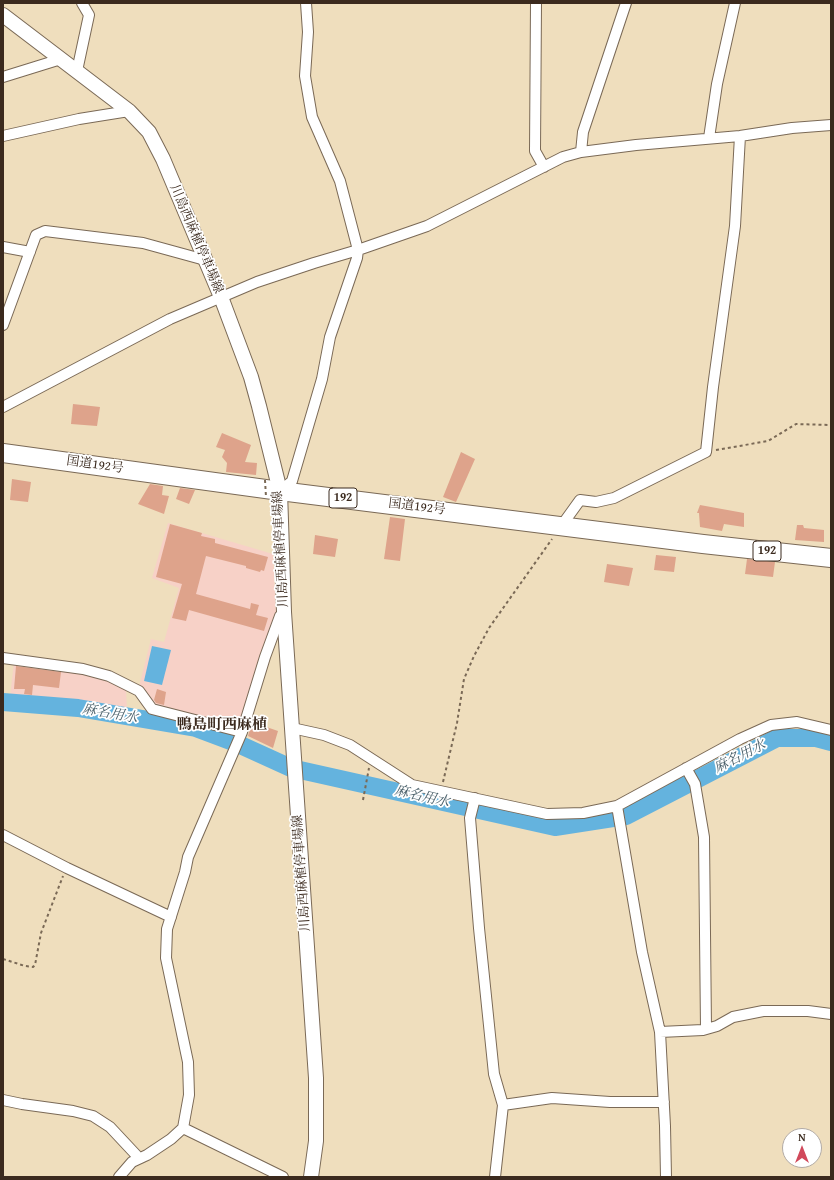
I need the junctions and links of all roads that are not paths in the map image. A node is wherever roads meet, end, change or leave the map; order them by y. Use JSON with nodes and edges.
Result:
{"nodes":[{"id":1,"x":82,"y":3,"type":"edge"},
{"id":2,"x":306,"y":3,"type":"edge"},
{"id":3,"x":536,"y":3,"type":"edge"},
{"id":4,"x":626,"y":3,"type":"edge"},
{"id":5,"x":735,"y":3,"type":"edge"},
{"id":6,"x":3,"y":15,"type":"edge"},
{"id":7,"x":61,"y":59,"type":"junction"},
{"id":8,"x":76,"y":71,"type":"junction"},
{"id":9,"x":3,"y":77,"type":"edge"},
{"id":10,"x":129,"y":111,"type":"junction"},
{"id":11,"x":831,"y":125,"type":"edge"},
{"id":12,"x":3,"y":136,"type":"edge"},
{"id":13,"x":740,"y":136,"type":"junction"},
{"id":14,"x":710,"y":138,"type":"junction"},
{"id":15,"x":581,"y":152,"type":"junction"},
{"id":16,"x":544,"y":167,"type":"junction"},
{"id":17,"x":3,"y":247,"type":"edge"},
{"id":18,"x":358,"y":250,"type":"junction"},
{"id":19,"x":30,"y":252,"type":"junction"},
{"id":20,"x":205,"y":260,"type":"junction"},
{"id":21,"x":8,"y":296,"type":"edge"},
{"id":22,"x":221,"y":297,"type":"junction"},
{"id":23,"x":3,"y":325,"type":"edge"},
{"id":24,"x":3,"y":408,"type":"edge"},
{"id":25,"x":3,"y":453,"type":"edge"},
{"id":26,"x":273,"y":494,"type":"junction"},
{"id":27,"x":562,"y":525,"type":"junction"},
{"id":28,"x":831,"y":558,"type":"edge"},
{"id":29,"x":284,"y":612,"type":"junction"},
{"id":30,"x":3,"y":658,"type":"edge"},
{"id":31,"x":292,"y":728,"type":"junction"},
{"id":32,"x":831,"y":730,"type":"edge"},
{"id":33,"x":241,"y":734,"type":"junction"},
{"id":34,"x":687,"y":770,"type":"junction"},
{"id":35,"x":475,"y":798,"type":"junction"},
{"id":36,"x":617,"y":806,"type":"junction"},
{"id":37,"x":3,"y":835,"type":"edge"},
{"id":38,"x":171,"y":917,"type":"junction"},
{"id":39,"x":831,"y":1014,"type":"edge"},
{"id":40,"x":706,"y":1029,"type":"junction"},
{"id":41,"x":660,"y":1032,"type":"junction"},
{"id":42,"x":3,"y":1100,"type":"edge"},
{"id":43,"x":664,"y":1102,"type":"junction"},
{"id":44,"x":503,"y":1105,"type":"junction"},
{"id":45,"x":183,"y":1128,"type":"junction"},
{"id":46,"x":139,"y":1158,"type":"junction"},
{"id":47,"x":119,"y":1177,"type":"edge"},
{"id":48,"x":284,"y":1177,"type":"edge"},
{"id":49,"x":311,"y":1177,"type":"edge"},
{"id":50,"x":495,"y":1177,"type":"edge"},
{"id":51,"x":666,"y":1177,"type":"edge"}],
"edges":[{"from":1,"to":8,"type":"street"},
{"from":2,"to":18,"type":"street"},
{"from":3,"to":16,"type":"street"},
{"from":4,"to":15,"type":"street"},
{"from":5,"to":14,"type":"street"},
{"from":6,"to":7,"type":"main road","name":"川島西麻植停車場線"},
{"from":7,"to":8,"type":"main road","name":"川島西麻植停車場線"},
{"from":7,"to":9,"type":"street"},
{"from":8,"to":10,"type":"main road","name":"川島西麻植停車場線"},
{"from":10,"to":12,"type":"street"},
{"from":10,"to":20,"type":"main road","name":"川島西麻植停車場線"},
{"from":11,"to":13,"type":"street"},
{"from":13,"to":14,"type":"street"},
{"from":13,"to":27,"type":"street"},
{"from":14,"to":15,"type":"street"},
{"from":15,"to":16,"type":"street"},
{"from":16,"to":18,"type":"street"},
{"from":17,"to":19,"type":"street"},
{"from":18,"to":22,"type":"street"},
{"from":18,"to":26,"type":"street"},
{"from":19,"to":20,"type":"street"},
{"from":19,"to":21,"type":"street"},
{"from":20,"to":22,"type":"main road","name":"川島西麻植停車場線"},
{"from":21,"to":23,"type":"street"},
{"from":22,"to":24,"type":"street"},
{"from":22,"to":26,"type":"main road","name":"川島西麻植停車場線"},
{"from":25,"to":26,"type":"highway","name":"国道192号","number":"192"},
{"from":26,"to":27,"type":"highway","name":"国道192号","number":"192"},
{"from":26,"to":29,"type":"main road","name":"川島西麻植停車場線"},
{"from":27,"to":28,"type":"highway","name":"国道192号","number":"192"},
{"from":29,"to":31,"type":"main road","name":"川島西麻植停車場線"},
{"from":29,"to":33,"type":"street"},
{"from":30,"to":33,"type":"street"},
{"from":31,"to":35,"type":"street"},
{"from":31,"to":49,"type":"main road","name":"川島西麻植停車場線"},
{"from":32,"to":34,"type":"street"},
{"from":33,"to":38,"type":"street"},
{"from":34,"to":36,"type":"street"},
{"from":34,"to":40,"type":"street"},
{"from":35,"to":36,"type":"street"},
{"from":35,"to":44,"type":"street"},
{"from":36,"to":41,"type":"street"},
{"from":37,"to":38,"type":"street"},
{"from":38,"to":45,"type":"street"},
{"from":39,"to":40,"type":"street"},
{"from":40,"to":41,"type":"street"},
{"from":41,"to":43,"type":"street"},
{"from":42,"to":46,"type":"street"},
{"from":43,"to":44,"type":"street"},
{"from":43,"to":51,"type":"street"},
{"from":44,"to":50,"type":"street"},
{"from":45,"to":46,"type":"street"},
{"from":45,"to":48,"type":"street"},
{"from":46,"to":47,"type":"street"}]}
